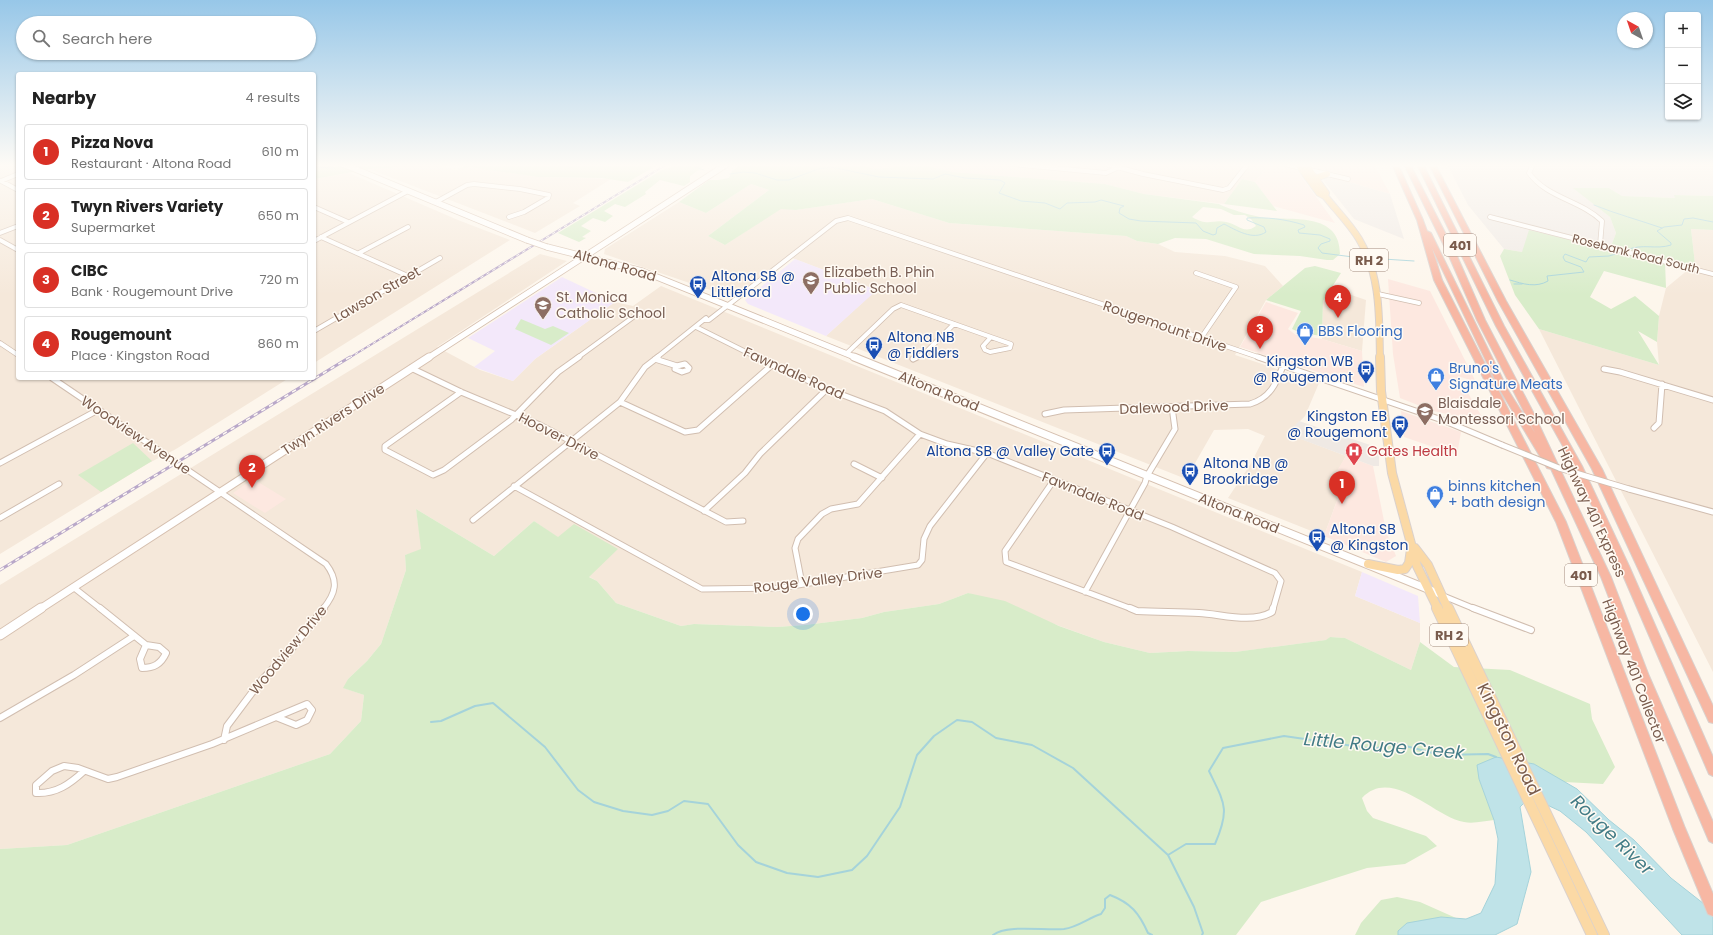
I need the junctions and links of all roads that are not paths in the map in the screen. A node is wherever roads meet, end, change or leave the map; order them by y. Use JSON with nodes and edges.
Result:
{"nodes":[{"id":1,"x":316,"y":208,"type":"edge"},
{"id":2,"x":376,"y":208,"type":"edge"},
{"id":3,"x":449,"y":208,"type":"edge"},
{"id":4,"x":531,"y":208,"type":"edge"},
{"id":5,"x":660,"y":208,"type":"edge"},
{"id":6,"x":1334,"y":208,"type":"edge"},
{"id":7,"x":1414,"y":208,"type":"edge"},
{"id":8,"x":1429,"y":208,"type":"edge"},
{"id":9,"x":1442,"y":208,"type":"edge"},
{"id":10,"x":1454,"y":208,"type":"edge"},
{"id":11,"x":1587,"y":208,"type":"edge"},
{"id":12,"x":509,"y":217,"type":"dead end"},
{"id":13,"x":1490,"y":217,"type":"dead end"},
{"id":14,"x":1420,"y":220,"type":"junction"},
{"id":15,"x":348,"y":222,"type":"junction"},
{"id":16,"x":16,"y":227,"type":"edge"},
{"id":17,"x":408,"y":227,"type":"dead end"},
{"id":18,"x":0,"y":233,"type":"edge"},
{"id":19,"x":322,"y":237,"type":"junction"},
{"id":20,"x":0,"y":240,"type":"edge"},
{"id":21,"x":316,"y":240,"type":"edge"},
{"id":22,"x":1600,"y":245,"type":"junction"},
{"id":23,"x":16,"y":249,"type":"edge"},
{"id":24,"x":359,"y":253,"type":"junction"},
{"id":25,"x":585,"y":256,"type":"junction"},
{"id":26,"x":440,"y":258,"type":"dead end"},
{"id":27,"x":1196,"y":273,"type":"dead end"},
{"id":28,"x":1713,"y":274,"type":"edge"},
{"id":29,"x":408,"y":276,"type":"junction"},
{"id":30,"x":1378,"y":294,"type":"junction"},
{"id":31,"x":1419,"y":303,"type":"dead end"},
{"id":32,"x":730,"y":305,"type":"junction"},
{"id":33,"x":642,"y":313,"type":"dead end"},
{"id":34,"x":954,"y":324,"type":"junction"},
{"id":35,"x":696,"y":327,"type":"junction"},
{"id":36,"x":316,"y":330,"type":"edge"},
{"id":37,"x":991,"y":337,"type":"junction"},
{"id":38,"x":1201,"y":338,"type":"junction"},
{"id":39,"x":0,"y":344,"type":"edge"},
{"id":40,"x":847,"y":353,"type":"junction"},
{"id":41,"x":16,"y":354,"type":"edge"},
{"id":42,"x":655,"y":359,"type":"junction"},
{"id":43,"x":913,"y":359,"type":"dead end"},
{"id":44,"x":773,"y":364,"type":"junction"},
{"id":45,"x":677,"y":366,"type":"dead end"},
{"id":46,"x":1283,"y":366,"type":"junction"},
{"id":47,"x":411,"y":368,"type":"junction"},
{"id":48,"x":1604,"y":369,"type":"dead end"},
{"id":49,"x":55,"y":380,"type":"edge"},
{"id":50,"x":1662,"y":384,"type":"junction"},
{"id":51,"x":827,"y":389,"type":"junction"},
{"id":52,"x":461,"y":392,"type":"junction"},
{"id":53,"x":1382,"y":400,"type":"junction"},
{"id":54,"x":1713,"y":400,"type":"edge"},
{"id":55,"x":620,"y":402,"type":"junction"},
{"id":56,"x":1172,"y":407,"type":"junction"},
{"id":57,"x":98,"y":410,"type":"junction"},
{"id":58,"x":517,"y":414,"type":"junction"},
{"id":59,"x":1045,"y":414,"type":"dead end"},
{"id":60,"x":1654,"y":428,"type":"dead end"},
{"id":61,"x":920,"y":434,"type":"junction"},
{"id":62,"x":570,"y":442,"type":"junction"},
{"id":63,"x":987,"y":454,"type":"junction"},
{"id":64,"x":0,"y":463,"type":"edge"},
{"id":65,"x":854,"y":464,"type":"dead end"},
{"id":66,"x":1147,"y":476,"type":"junction"},
{"id":67,"x":882,"y":478,"type":"junction"},
{"id":68,"x":1054,"y":480,"type":"junction"},
{"id":69,"x":1562,"y":483,"type":"junction"},
{"id":70,"x":59,"y":484,"type":"dead end"},
{"id":71,"x":514,"y":486,"type":"junction"},
{"id":72,"x":221,"y":492,"type":"junction"},
{"id":73,"x":704,"y":510,"type":"junction"},
{"id":74,"x":1130,"y":510,"type":"junction"},
{"id":75,"x":1713,"y":512,"type":"edge"},
{"id":76,"x":0,"y":518,"type":"edge"},
{"id":77,"x":473,"y":520,"type":"dead end"},
{"id":78,"x":743,"y":521,"type":"dead end"},
{"id":79,"x":1412,"y":544,"type":"junction"},
{"id":80,"x":1368,"y":564,"type":"junction"},
{"id":81,"x":802,"y":584,"type":"junction"},
{"id":82,"x":73,"y":587,"type":"junction"},
{"id":83,"x":1427,"y":589,"type":"junction"},
{"id":84,"x":1085,"y":592,"type":"junction"},
{"id":85,"x":1440,"y":594,"type":"junction"},
{"id":86,"x":1531,"y":630,"type":"dead end"},
{"id":87,"x":0,"y":635,"type":"edge"},
{"id":88,"x":134,"y":636,"type":"junction"},
{"id":89,"x":146,"y":645,"type":"junction"},
{"id":90,"x":1476,"y":681,"type":"junction"},
{"id":91,"x":276,"y":717,"type":"junction"},
{"id":92,"x":0,"y":718,"type":"edge"},
{"id":93,"x":1713,"y":718,"type":"edge"},
{"id":94,"x":224,"y":740,"type":"junction"},
{"id":95,"x":84,"y":770,"type":"junction"},
{"id":96,"x":1713,"y":770,"type":"edge"},
{"id":97,"x":1713,"y":837,"type":"edge"},
{"id":98,"x":1713,"y":908,"type":"edge"},
{"id":99,"x":1592,"y":935,"type":"edge"},
{"id":100,"x":1604,"y":935,"type":"edge"}],
"edges":[{"from":1,"to":15,"type":"street"},
{"from":2,"to":15,"type":"street"},
{"from":3,"to":25,"type":"main road","name":"Altona Road","bridge":true},
{"from":4,"to":12,"type":"street"},
{"from":5,"to":25,"type":"main road","name":"Twyn Rivers Drive"},
{"from":6,"to":30,"type":"main road","name":"Kingston Road","number":"RH 2"},
{"from":7,"to":14,"type":"highway","name":"Highway 401 Collector","number":"401"},
{"from":8,"to":69,"type":"highway","name":"Highway 401 Express","number":"401"},
{"from":9,"to":96,"type":"highway","name":"Highway 401 Express","number":"401"},
{"from":10,"to":93,"type":"highway","number":"401"},
{"from":11,"to":22,"type":"street"},
{"from":13,"to":22,"type":"street","name":"Rosebank Road South"},
{"from":14,"to":69,"type":"highway"},
{"from":14,"to":98,"type":"highway","name":"Highway 401 Collector","number":"401"},
{"from":15,"to":19,"type":"street"},
{"from":16,"to":18,"type":"street"},
{"from":17,"to":24,"type":"street"},
{"from":19,"to":21,"type":"street"},
{"from":19,"to":24,"type":"street"},
{"from":20,"to":23,"type":"street"},
{"from":22,"to":28,"type":"street","name":"Rosebank Road South"},
{"from":24,"to":29,"type":"street"},
{"from":25,"to":32,"type":"main road","name":"Altona Road"},
{"from":25,"to":47,"type":"main road","name":"Twyn Rivers Drive"},
{"from":26,"to":29,"type":"street","name":"Lawson Street"},
{"from":27,"to":38,"type":"street"},
{"from":29,"to":36,"type":"street","name":"Lawson Street"},
{"from":30,"to":31,"type":"street"},
{"from":30,"to":53,"type":"main road","name":"Kingston Road","number":"RH 2"},
{"from":32,"to":35,"type":"street","name":"Rougemount Drive"},
{"from":32,"to":38,"type":"street","name":"Rougemount Drive"},
{"from":32,"to":40,"type":"main road","name":"Altona Road"},
{"from":33,"to":58,"type":"street"},
{"from":34,"to":37,"type":"street"},
{"from":34,"to":40,"type":"street"},
{"from":34,"to":43,"type":"street"},
{"from":35,"to":42,"type":"street","name":"Rougemount Drive"},
{"from":35,"to":44,"type":"street","name":"Fawndale Road"},
{"from":37,"to":37,"type":"street"},
{"from":38,"to":46,"type":"street","name":"Rougemount Drive"},
{"from":39,"to":41,"type":"street"},
{"from":40,"to":66,"type":"main road","name":"Altona Road"},
{"from":42,"to":45,"type":"street"},
{"from":42,"to":55,"type":"street","name":"Rougemount Drive"},
{"from":44,"to":51,"type":"street","name":"Fawndale Road"},
{"from":44,"to":55,"type":"street"},
{"from":46,"to":53,"type":"street","name":"Rougemount Drive"},
{"from":46,"to":56,"type":"street","name":"Dalewood Drive"},
{"from":47,"to":52,"type":"street","name":"Hoover Drive"},
{"from":47,"to":72,"type":"main road","name":"Twyn Rivers Drive"},
{"from":48,"to":50,"type":"street"},
{"from":49,"to":57,"type":"street","name":"Woodview Avenue"},
{"from":50,"to":54,"type":"street"},
{"from":50,"to":60,"type":"street"},
{"from":51,"to":61,"type":"street","name":"Fawndale Road"},
{"from":51,"to":73,"type":"street"},
{"from":52,"to":58,"type":"street","name":"Hoover Drive"},
{"from":52,"to":58,"type":"street"},
{"from":53,"to":75,"type":"street","name":"Rougemount Drive","bridge":true},
{"from":53,"to":79,"type":"main road","name":"Kingston Road","number":"RH 2"},
{"from":55,"to":62,"type":"street","name":"Rougemount Drive"},
{"from":56,"to":59,"type":"street","name":"Dalewood Drive"},
{"from":56,"to":66,"type":"street"},
{"from":57,"to":64,"type":"street"},
{"from":57,"to":72,"type":"street","name":"Woodview Avenue"},
{"from":58,"to":62,"type":"street","name":"Hoover Drive"},
{"from":61,"to":63,"type":"street","name":"Fawndale Road"},
{"from":61,"to":67,"type":"street"},
{"from":62,"to":71,"type":"street","name":"Rougemount Drive"},
{"from":62,"to":73,"type":"street","name":"Hoover Drive"},
{"from":63,"to":68,"type":"street","name":"Fawndale Road"},
{"from":63,"to":81,"type":"street","name":"Rouge Valley Drive"},
{"from":65,"to":67,"type":"street"},
{"from":66,"to":74,"type":"street"},
{"from":66,"to":80,"type":"main road","name":"Altona Road"},
{"from":67,"to":81,"type":"street"},
{"from":68,"to":74,"type":"street","name":"Fawndale Road"},
{"from":68,"to":84,"type":"street"},
{"from":69,"to":97,"type":"highway","name":"Highway 401 Express","number":"401"},
{"from":70,"to":76,"type":"street"},
{"from":71,"to":77,"type":"street","name":"Rougemount Drive"},
{"from":71,"to":81,"type":"street","name":"Rouge Valley Drive"},
{"from":72,"to":82,"type":"main road","name":"Twyn Rivers Drive"},
{"from":72,"to":94,"type":"street","name":"Woodview Drive"},
{"from":73,"to":78,"type":"street","name":"Hoover Drive"},
{"from":74,"to":84,"type":"street"},
{"from":74,"to":84,"type":"street","name":"Fawndale Road"},
{"from":79,"to":80,"type":"main road"},
{"from":79,"to":83,"type":"main road","name":"Kingston Road","number":"RH 2"},
{"from":79,"to":85,"type":"main road","name":"Kingston Road","number":"RH 2"},
{"from":80,"to":83,"type":"main road","name":"Altona Road"},
{"from":82,"to":87,"type":"main road","name":"Twyn Rivers Drive"},
{"from":82,"to":88,"type":"street"},
{"from":83,"to":85,"type":"main road","name":"Altona Road"},
{"from":83,"to":90,"type":"main road","name":"Kingston Road","number":"RH 2"},
{"from":85,"to":86,"type":"street","name":"Altona Road"},
{"from":85,"to":90,"type":"main road","name":"Kingston Road","number":"RH 2"},
{"from":88,"to":89,"type":"street"},
{"from":88,"to":92,"type":"street"},
{"from":89,"to":89,"type":"street"},
{"from":90,"to":99,"type":"main road","name":"Kingston Road","number":"RH 2"},
{"from":90,"to":100,"type":"main road","name":"Kingston Road","number":"RH 2"},
{"from":91,"to":91,"type":"street"},
{"from":91,"to":94,"type":"street"},
{"from":94,"to":95,"type":"street"},
{"from":95,"to":95,"type":"street"}]}
